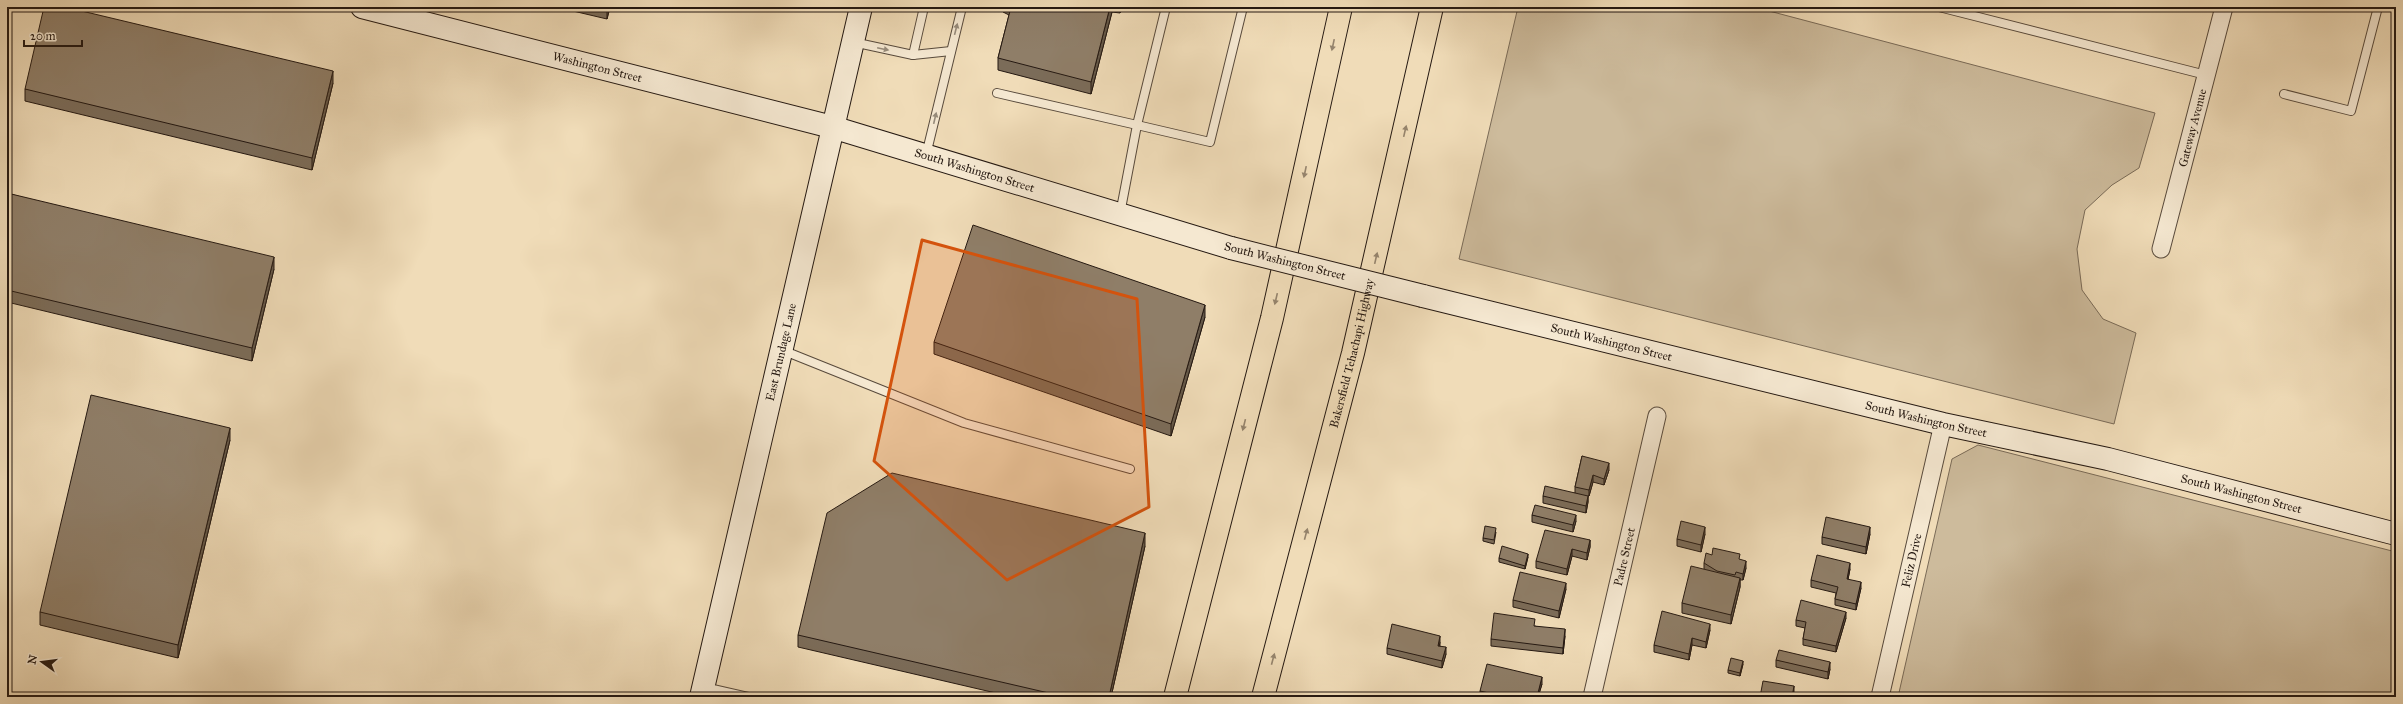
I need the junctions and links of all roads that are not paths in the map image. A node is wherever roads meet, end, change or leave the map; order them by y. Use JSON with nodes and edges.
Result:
{"nodes":[{"id":1,"x":362,"y":7,"type":"edge"},
{"id":2,"x":861,"y":7,"type":"edge"},
{"id":3,"x":924,"y":7,"type":"edge"},
{"id":4,"x":962,"y":7,"type":"edge"},
{"id":5,"x":1166,"y":7,"type":"edge"},
{"id":6,"x":1242,"y":7,"type":"edge"},
{"id":7,"x":1341,"y":7,"type":"edge"},
{"id":8,"x":1432,"y":7,"type":"edge"},
{"id":9,"x":1939,"y":7,"type":"edge"},
{"id":10,"x":2224,"y":7,"type":"edge"},
{"id":11,"x":2378,"y":7,"type":"edge"},
{"id":12,"x":853,"y":42,"type":"junction"},
{"id":13,"x":951,"y":51,"type":"junction"},
{"id":14,"x":913,"y":55,"type":"junction"},
{"id":15,"x":2206,"y":75,"type":"junction"},
{"id":16,"x":997,"y":93,"type":"dead end"},
{"id":17,"x":2284,"y":94,"type":"dead end"},
{"id":18,"x":1137,"y":125,"type":"junction"},
{"id":19,"x":832,"y":127,"type":"junction"},
{"id":20,"x":926,"y":156,"type":"junction"},
{"id":21,"x":1120,"y":214,"type":"junction"},
{"id":22,"x":2161,"y":249,"type":"dead end"},
{"id":23,"x":781,"y":350,"type":"junction"},
{"id":24,"x":1657,"y":416,"type":"dead end"},
{"id":25,"x":1943,"y":424,"type":"junction"},
{"id":26,"x":1130,"y":469,"type":"dead end"},
{"id":27,"x":2396,"y":534,"type":"edge"},
{"id":28,"x":702,"y":692,"type":"edge"},
{"id":29,"x":748,"y":697,"type":"edge"},
{"id":30,"x":1175,"y":697,"type":"edge"},
{"id":31,"x":1263,"y":697,"type":"edge"},
{"id":32,"x":1592,"y":697,"type":"edge"},
{"id":33,"x":1880,"y":697,"type":"edge"}],
"edges":[{"from":1,"to":19,"type":"street","name":"Washington Street"},
{"from":2,"to":12,"type":"street","name":"East Brundage Lane"},
{"from":3,"to":14,"type":"lane"},
{"from":13,"to":4,"type":"lane","one_way":true},
{"from":5,"to":18,"type":"lane"},
{"from":6,"to":18,"type":"lane"},
{"from":7,"to":30,"type":"highway","one_way":true},
{"from":31,"to":8,"type":"highway","name":"Bakersfield Tehachapi Highway","one_way":true},
{"from":9,"to":15,"type":"lane"},
{"from":10,"to":15,"type":"street","name":"Gateway Avenue"},
{"from":11,"to":17,"type":"lane"},
{"from":12,"to":14,"type":"lane","one_way":true},
{"from":12,"to":19,"type":"street","name":"East Brundage Lane"},
{"from":13,"to":14,"type":"lane"},
{"from":20,"to":13,"type":"lane","one_way":true},
{"from":15,"to":22,"type":"street","name":"Gateway Avenue"},
{"from":16,"to":18,"type":"lane"},
{"from":18,"to":21,"type":"lane"},
{"from":19,"to":20,"type":"street","name":"South Washington Street"},
{"from":19,"to":23,"type":"street","name":"East Brundage Lane"},
{"from":20,"to":21,"type":"street","name":"South Washington Street"},
{"from":21,"to":25,"type":"street","name":"South Washington Street","bridge":true},
{"from":23,"to":26,"type":"lane"},
{"from":23,"to":28,"type":"street","name":"East Brundage Lane"},
{"from":24,"to":32,"type":"street","name":"Padre Street"},
{"from":25,"to":27,"type":"street","name":"South Washington Street"},
{"from":25,"to":33,"type":"street","name":"Feliz Drive"},
{"from":28,"to":29,"type":"lane"}]}
